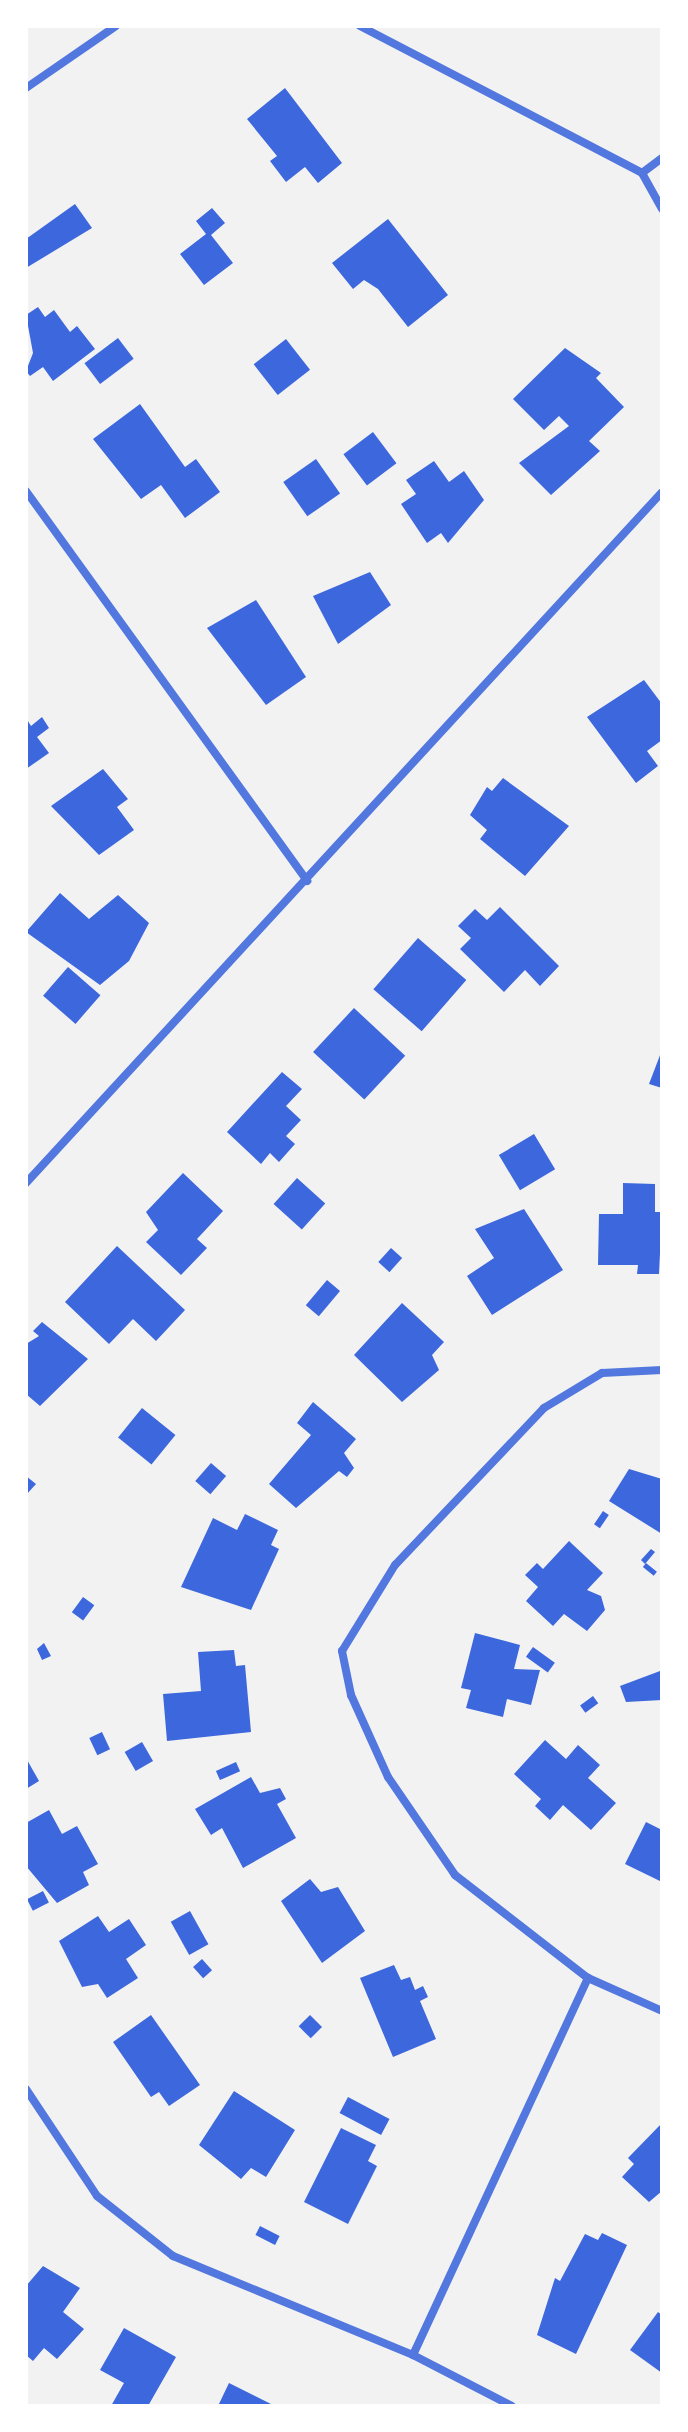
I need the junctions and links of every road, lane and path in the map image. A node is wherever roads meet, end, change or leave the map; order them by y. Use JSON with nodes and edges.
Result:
{"nodes":[{"id":1,"x":116,"y":26,"type":"edge"},
{"id":2,"x":360,"y":26,"type":"edge"},
{"id":3,"x":26,"y":88,"type":"edge"},
{"id":4,"x":662,"y":158,"type":"edge"},
{"id":5,"x":642,"y":173,"type":"junction"},
{"id":6,"x":662,"y":209,"type":"edge"},
{"id":7,"x":26,"y":491,"type":"edge"},
{"id":8,"x":662,"y":492,"type":"edge"},
{"id":9,"x":307,"y":881,"type":"junction"},
{"id":10,"x":26,"y":1183,"type":"edge"},
{"id":11,"x":662,"y":1370,"type":"edge"},
{"id":12,"x":588,"y":1978,"type":"junction"},
{"id":13,"x":662,"y":2011,"type":"edge"},
{"id":14,"x":26,"y":2089,"type":"edge"},
{"id":15,"x":413,"y":2355,"type":"junction"},
{"id":16,"x":512,"y":2406,"type":"edge"}],
"edges":[{"from":1,"to":3,"type":"street"},
{"from":2,"to":5,"type":"street"},
{"from":4,"to":5,"type":"street"},
{"from":5,"to":6,"type":"street"},
{"from":7,"to":9,"type":"street"},
{"from":8,"to":9,"type":"street"},
{"from":9,"to":10,"type":"street"},
{"from":11,"to":12,"type":"street"},
{"from":12,"to":13,"type":"street"},
{"from":12,"to":15,"type":"street"},
{"from":14,"to":15,"type":"street"},
{"from":15,"to":16,"type":"street"}]}
